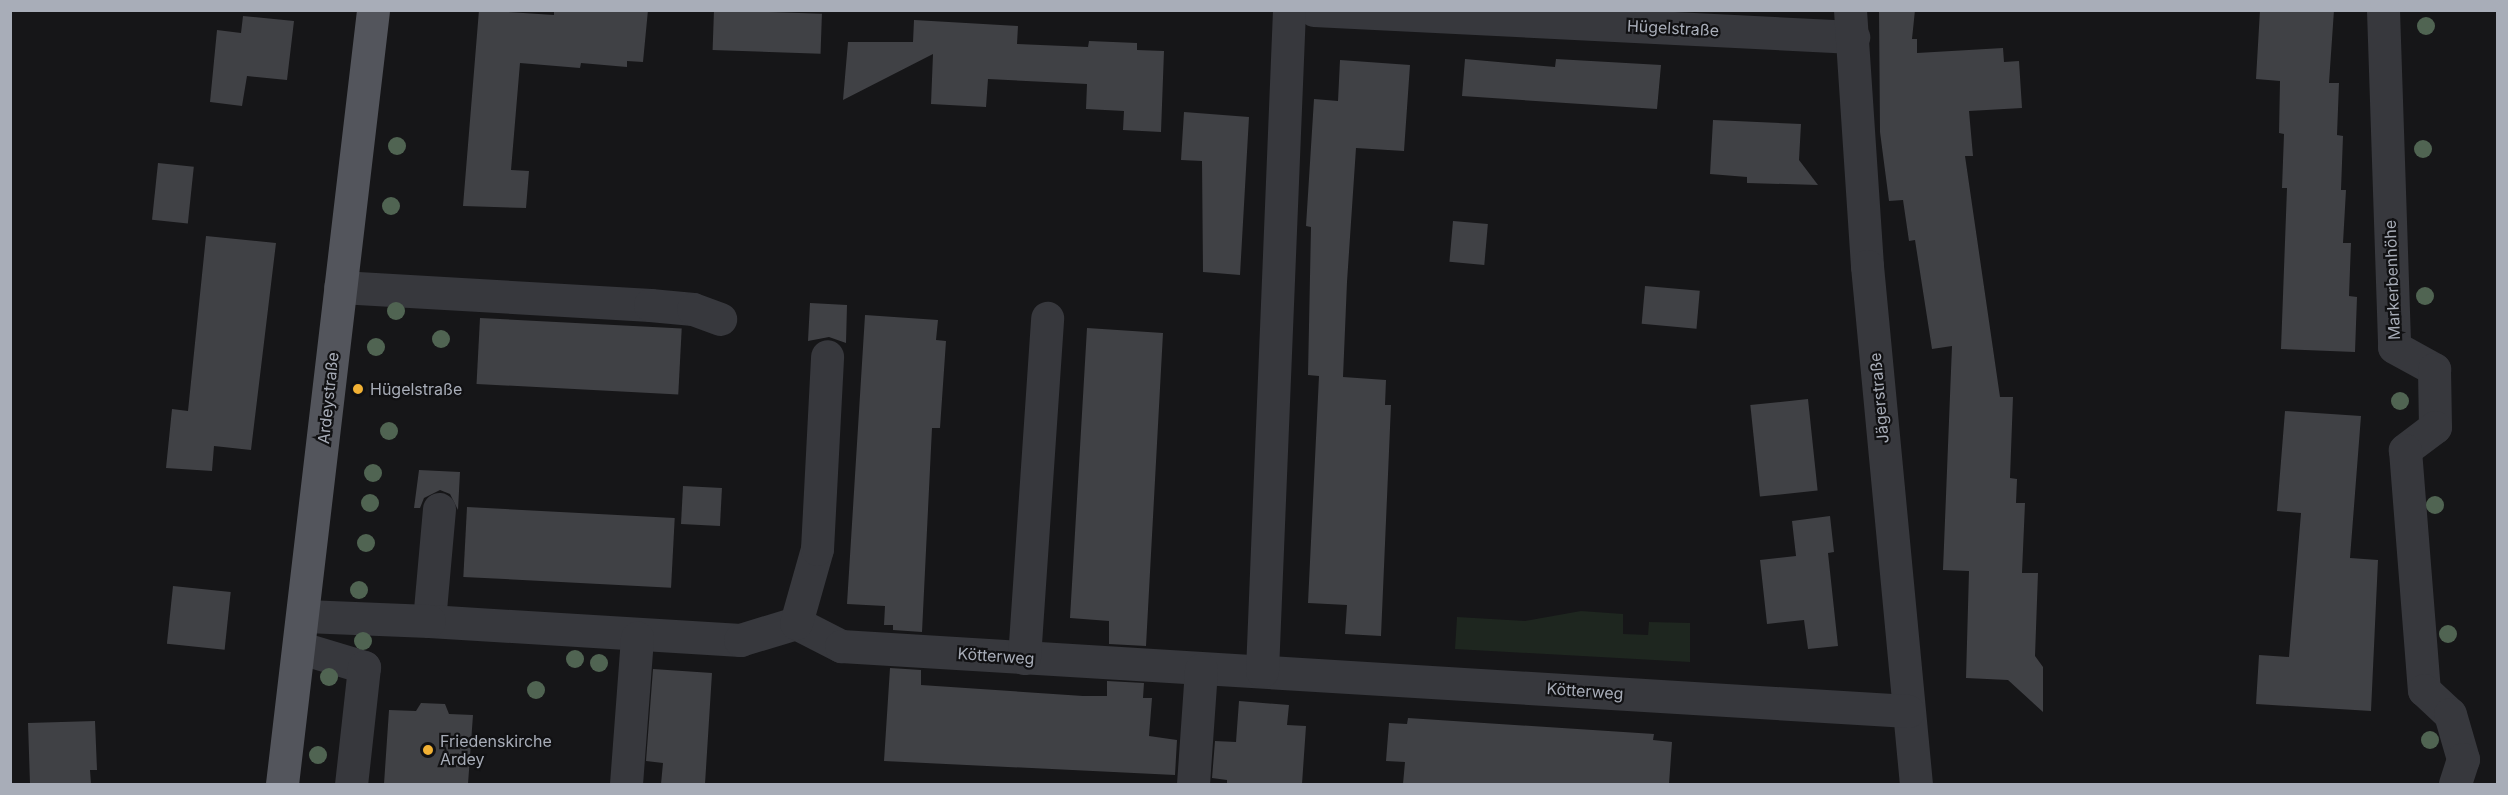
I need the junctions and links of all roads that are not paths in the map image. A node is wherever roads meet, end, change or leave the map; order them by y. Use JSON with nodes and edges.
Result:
{"nodes":[{"id":1,"x":373,"y":10,"type":"edge"},
{"id":2,"x":1289,"y":10,"type":"edge"},
{"id":3,"x":1314,"y":10,"type":"edge"},
{"id":4,"x":2384,"y":10,"type":"edge"},
{"id":5,"x":1851,"y":24,"type":"edge"},
{"id":6,"x":340,"y":287,"type":"junction"},
{"id":7,"x":1047,"y":318,"type":"dead end"},
{"id":8,"x":720,"y":319,"type":"dead end"},
{"id":9,"x":827,"y":356,"type":"dead end"},
{"id":10,"x":439,"y":509,"type":"dead end"},
{"id":11,"x":304,"y":616,"type":"junction"},
{"id":12,"x":429,"y":621,"type":"junction"},
{"id":13,"x":796,"y":623,"type":"junction"},
{"id":14,"x":637,"y":637,"type":"junction"},
{"id":15,"x":301,"y":648,"type":"junction"},
{"id":16,"x":1024,"y":658,"type":"junction"},
{"id":17,"x":1201,"y":669,"type":"junction"},
{"id":18,"x":1262,"y":671,"type":"junction"},
{"id":19,"x":1908,"y":711,"type":"junction"},
{"id":20,"x":282,"y":784,"type":"edge"},
{"id":21,"x":351,"y":784,"type":"edge"},
{"id":22,"x":626,"y":784,"type":"edge"},
{"id":23,"x":1193,"y":784,"type":"edge"},
{"id":24,"x":1916,"y":784,"type":"edge"},
{"id":25,"x":2455,"y":784,"type":"edge"}],
"edges":[{"from":1,"to":6,"type":"main road","name":"Ardeystraße"},
{"from":2,"to":18,"type":"street"},
{"from":3,"to":5,"type":"street","name":"Hügelstraße"},
{"from":4,"to":25,"type":"street","name":"Markerbenhöhe"},
{"from":5,"to":19,"type":"street","name":"Jägerstraße"},
{"from":6,"to":8,"type":"street"},
{"from":6,"to":11,"type":"main road","name":"Ardeystraße"},
{"from":7,"to":16,"type":"street"},
{"from":9,"to":13,"type":"street"},
{"from":10,"to":12,"type":"street"},
{"from":11,"to":12,"type":"street"},
{"from":11,"to":15,"type":"main road","name":"Ardeystraße"},
{"from":12,"to":14,"type":"street"},
{"from":13,"to":14,"type":"street"},
{"from":13,"to":16,"type":"street","name":"Kötterweg"},
{"from":14,"to":22,"type":"street"},
{"from":15,"to":20,"type":"main road","name":"Ardeystraße"},
{"from":15,"to":21,"type":"street"},
{"from":16,"to":17,"type":"street","name":"Kötterweg"},
{"from":17,"to":18,"type":"street","name":"Kötterweg"},
{"from":17,"to":23,"type":"street"},
{"from":18,"to":19,"type":"street","name":"Kötterweg"},
{"from":19,"to":24,"type":"street","name":"Jägerstraße"}]}
